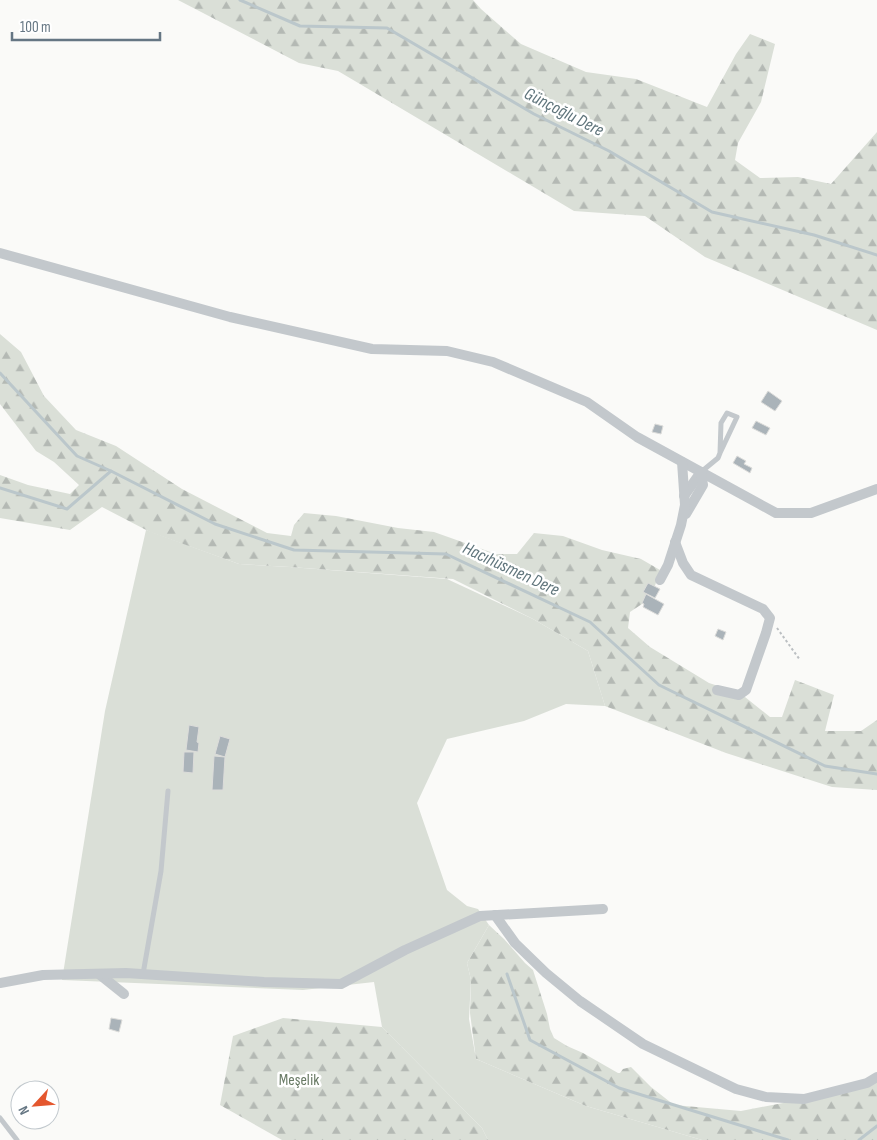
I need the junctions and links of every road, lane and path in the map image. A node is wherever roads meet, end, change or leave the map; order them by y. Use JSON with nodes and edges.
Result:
{"nodes":[{"id":1,"x":0,"y":253,"type":"edge"},
{"id":2,"x":720,"y":453,"type":"junction"},
{"id":3,"x":682,"y":462,"type":"junction"},
{"id":4,"x":701,"y":472,"type":"junction"},
{"id":5,"x":877,"y":489,"type":"edge"},
{"id":6,"x":684,"y":496,"type":"junction"},
{"id":7,"x":681,"y":524,"type":"junction"},
{"id":8,"x":675,"y":542,"type":"junction"},
{"id":9,"x":660,"y":580,"type":"dead end"},
{"id":10,"x":770,"y":618,"type":"junction"},
{"id":11,"x":800,"y":660,"type":"dead end"},
{"id":12,"x":716,"y":690,"type":"dead end"},
{"id":13,"x":168,"y":791,"type":"dead end"},
{"id":14,"x":603,"y":909,"type":"dead end"},
{"id":15,"x":495,"y":915,"type":"junction"},
{"id":16,"x":99,"y":974,"type":"junction"},
{"id":17,"x":143,"y":974,"type":"junction"},
{"id":18,"x":0,"y":982,"type":"edge"},
{"id":19,"x":124,"y":994,"type":"dead end"},
{"id":20,"x":877,"y":1077,"type":"edge"},
{"id":21,"x":0,"y":1118,"type":"edge"},
{"id":22,"x":17,"y":1140,"type":"edge"}],
"edges":[{"from":1,"to":3,"type":"street"},
{"from":2,"to":2,"type":"lane"},
{"from":2,"to":4,"type":"lane"},
{"from":3,"to":4,"type":"street"},
{"from":3,"to":6,"type":"street"},
{"from":4,"to":5,"type":"street"},
{"from":4,"to":6,"type":"street"},
{"from":4,"to":7,"type":"street"},
{"from":6,"to":7,"type":"street"},
{"from":7,"to":8,"type":"street"},
{"from":8,"to":9,"type":"street"},
{"from":8,"to":10,"type":"street"},
{"from":10,"to":11,"type":"path"},
{"from":10,"to":12,"type":"street"},
{"from":13,"to":17,"type":"lane"},
{"from":14,"to":15,"type":"street"},
{"from":15,"to":17,"type":"street"},
{"from":15,"to":20,"type":"street"},
{"from":16,"to":17,"type":"street"},
{"from":16,"to":18,"type":"street"},
{"from":16,"to":19,"type":"street"},
{"from":21,"to":22,"type":"lane"}]}
